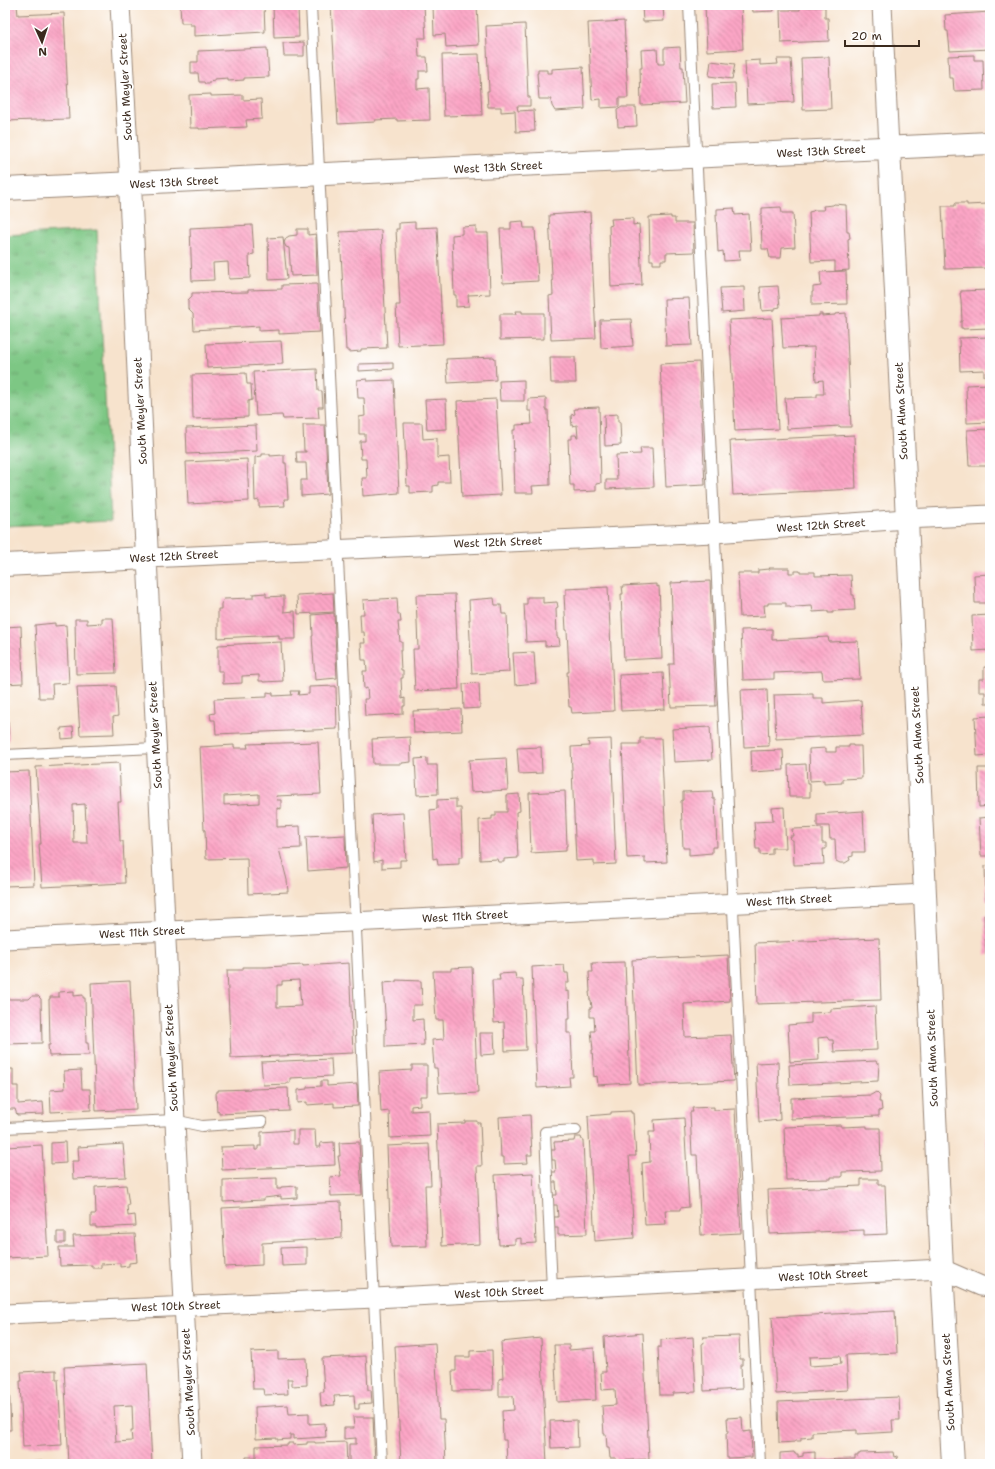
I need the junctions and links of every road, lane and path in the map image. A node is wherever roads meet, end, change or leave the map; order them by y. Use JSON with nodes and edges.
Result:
{"nodes":[{"id":1,"x":120,"y":5,"type":"edge"},
{"id":2,"x":311,"y":5,"type":"edge"},
{"id":3,"x":688,"y":5,"type":"edge"},
{"id":4,"x":882,"y":5,"type":"edge"},
{"id":5,"x":990,"y":143,"type":"edge"},
{"id":6,"x":889,"y":147,"type":"junction"},
{"id":7,"x":696,"y":158,"type":"junction"},
{"id":8,"x":320,"y":174,"type":"junction"},
{"id":9,"x":130,"y":184,"type":"junction"},
{"id":10,"x":5,"y":190,"type":"edge"},
{"id":11,"x":990,"y":515,"type":"edge"},
{"id":12,"x":906,"y":519,"type":"junction"},
{"id":13,"x":714,"y":533,"type":"junction"},
{"id":14,"x":338,"y":548,"type":"junction"},
{"id":15,"x":147,"y":558,"type":"junction"},
{"id":16,"x":5,"y":565,"type":"edge"},
{"id":17,"x":156,"y":748,"type":"junction"},
{"id":18,"x":5,"y":755,"type":"edge"},
{"id":19,"x":925,"y":894,"type":"junction"},
{"id":20,"x":733,"y":903,"type":"junction"},
{"id":21,"x":356,"y":922,"type":"junction"},
{"id":22,"x":164,"y":930,"type":"junction"},
{"id":23,"x":5,"y":939,"type":"edge"},
{"id":24,"x":174,"y":1120,"type":"junction"},
{"id":25,"x":262,"y":1122,"type":"dead end"},
{"id":26,"x":5,"y":1128,"type":"edge"},
{"id":27,"x":576,"y":1130,"type":"dead end"},
{"id":28,"x":942,"y":1269,"type":"junction"},
{"id":29,"x":752,"y":1279,"type":"junction"},
{"id":30,"x":987,"y":1282,"type":"edge"},
{"id":31,"x":552,"y":1289,"type":"junction"},
{"id":32,"x":375,"y":1298,"type":"junction"},
{"id":33,"x":184,"y":1305,"type":"junction"},
{"id":34,"x":5,"y":1314,"type":"edge"},
{"id":35,"x":192,"y":1464,"type":"edge"},
{"id":36,"x":382,"y":1464,"type":"edge"},
{"id":37,"x":760,"y":1464,"type":"edge"},
{"id":38,"x":953,"y":1464,"type":"edge"}],
"edges":[{"from":1,"to":9,"type":"street","name":"South Meyler Street"},
{"from":2,"to":8,"type":"lane"},
{"from":3,"to":7,"type":"lane"},
{"from":4,"to":6,"type":"street","name":"South Alma Street"},
{"from":5,"to":6,"type":"street","name":"West 13th Street"},
{"from":6,"to":7,"type":"street","name":"West 13th Street"},
{"from":6,"to":12,"type":"street","name":"South Alma Street"},
{"from":7,"to":8,"type":"street","name":"West 13th Street"},
{"from":7,"to":13,"type":"lane"},
{"from":8,"to":9,"type":"street","name":"West 13th Street"},
{"from":8,"to":14,"type":"lane"},
{"from":9,"to":10,"type":"street","name":"West 13th Street"},
{"from":9,"to":15,"type":"street","name":"South Meyler Street"},
{"from":11,"to":12,"type":"street","name":"West 12th Street"},
{"from":12,"to":13,"type":"street","name":"West 12th Street"},
{"from":12,"to":19,"type":"street","name":"South Alma Street"},
{"from":13,"to":14,"type":"street","name":"West 12th Street"},
{"from":13,"to":20,"type":"lane"},
{"from":14,"to":15,"type":"street","name":"West 12th Street"},
{"from":14,"to":21,"type":"lane"},
{"from":15,"to":16,"type":"street","name":"West 12th Street"},
{"from":15,"to":17,"type":"street","name":"South Meyler Street"},
{"from":17,"to":18,"type":"lane"},
{"from":17,"to":22,"type":"street","name":"South Meyler Street"},
{"from":19,"to":20,"type":"street","name":"West 11th Street"},
{"from":19,"to":28,"type":"street","name":"South Alma Street"},
{"from":20,"to":21,"type":"street","name":"West 11th Street"},
{"from":20,"to":29,"type":"lane"},
{"from":21,"to":22,"type":"street","name":"West 11th Street"},
{"from":21,"to":32,"type":"lane"},
{"from":22,"to":23,"type":"street","name":"West 11th Street"},
{"from":22,"to":24,"type":"street","name":"South Meyler Street"},
{"from":24,"to":25,"type":"lane"},
{"from":24,"to":26,"type":"lane"},
{"from":24,"to":33,"type":"street","name":"South Meyler Street"},
{"from":27,"to":31,"type":"lane"},
{"from":28,"to":29,"type":"street","name":"West 10th Street"},
{"from":28,"to":30,"type":"street","name":"West 10th Street"},
{"from":28,"to":38,"type":"street","name":"South Alma Street"},
{"from":29,"to":31,"type":"street","name":"West 10th Street"},
{"from":29,"to":37,"type":"lane"},
{"from":31,"to":32,"type":"street","name":"West 10th Street"},
{"from":32,"to":33,"type":"street","name":"West 10th Street"},
{"from":32,"to":36,"type":"lane"},
{"from":33,"to":34,"type":"street","name":"West 10th Street"},
{"from":33,"to":35,"type":"street","name":"South Meyler Street"}]}
